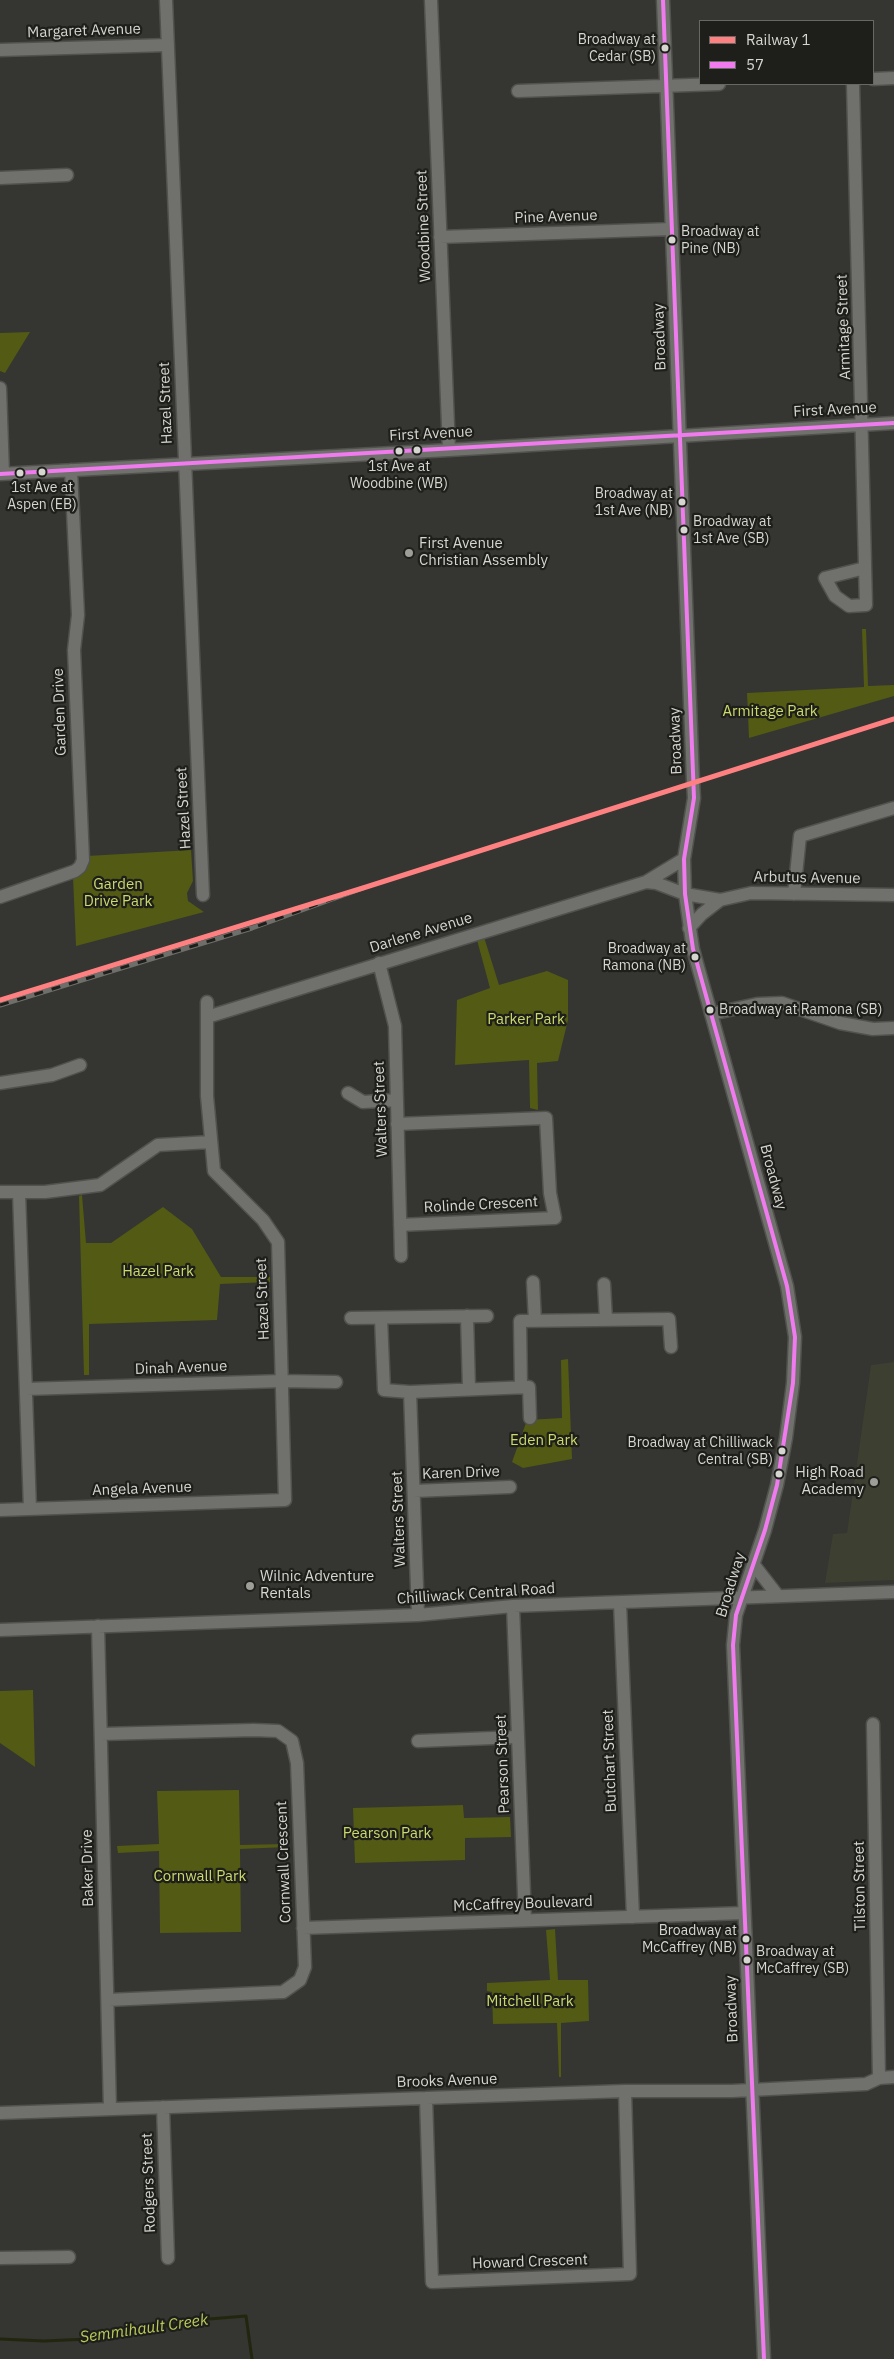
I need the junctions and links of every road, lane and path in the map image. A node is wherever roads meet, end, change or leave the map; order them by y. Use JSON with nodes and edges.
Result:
{"nodes":[{"id":1,"x":166,"y":0,"type":"edge"},
{"id":2,"x":430,"y":0,"type":"edge"},
{"id":3,"x":663,"y":0,"type":"edge"},
{"id":4,"x":168,"y":45,"type":"junction"},
{"id":5,"x":0,"y":50,"type":"edge"},
{"id":6,"x":894,"y":78,"type":"edge"},
{"id":7,"x":874,"y":79,"type":"edge"},
{"id":8,"x":699,"y":84,"type":"edge"},
{"id":9,"x":666,"y":85,"type":"junction"},
{"id":10,"x":853,"y":85,"type":"edge"},
{"id":11,"x":518,"y":91,"type":"dead end"},
{"id":12,"x":67,"y":175,"type":"dead end"},
{"id":13,"x":0,"y":178,"type":"edge"},
{"id":14,"x":672,"y":229,"type":"junction"},
{"id":15,"x":440,"y":237,"type":"junction"},
{"id":16,"x":0,"y":388,"type":"edge"},
{"id":17,"x":894,"y":422,"type":"edge"},
{"id":18,"x":863,"y":424,"type":"junction"},
{"id":19,"x":680,"y":434,"type":"junction"},
{"id":20,"x":449,"y":450,"type":"junction"},
{"id":21,"x":185,"y":462,"type":"junction"},
{"id":22,"x":71,"y":470,"type":"junction"},
{"id":23,"x":2,"y":474,"type":"edge"},
{"id":24,"x":865,"y":568,"type":"dead end"},
{"id":25,"x":894,"y":808,"type":"edge"},
{"id":26,"x":684,"y":859,"type":"junction"},
{"id":27,"x":646,"y":882,"type":"junction"},
{"id":28,"x":685,"y":894,"type":"junction"},
{"id":29,"x":794,"y":894,"type":"junction"},
{"id":30,"x":203,"y":895,"type":"dead end"},
{"id":31,"x":894,"y":895,"type":"edge"},
{"id":32,"x":0,"y":897,"type":"edge"},
{"id":33,"x":720,"y":900,"type":"junction"},
{"id":34,"x":689,"y":928,"type":"junction"},
{"id":35,"x":378,"y":963,"type":"junction"},
{"id":36,"x":207,"y":1002,"type":"dead end"},
{"id":37,"x":711,"y":1014,"type":"junction"},
{"id":38,"x":207,"y":1017,"type":"junction"},
{"id":39,"x":894,"y":1028,"type":"edge"},
{"id":40,"x":80,"y":1065,"type":"dead end"},
{"id":41,"x":0,"y":1083,"type":"edge"},
{"id":42,"x":348,"y":1093,"type":"dead end"},
{"id":43,"x":397,"y":1100,"type":"junction"},
{"id":44,"x":397,"y":1124,"type":"junction"},
{"id":45,"x":210,"y":1142,"type":"junction"},
{"id":46,"x":0,"y":1192,"type":"edge"},
{"id":47,"x":19,"y":1192,"type":"junction"},
{"id":48,"x":400,"y":1225,"type":"junction"},
{"id":49,"x":401,"y":1256,"type":"dead end"},
{"id":50,"x":533,"y":1282,"type":"dead end"},
{"id":51,"x":604,"y":1284,"type":"dead end"},
{"id":52,"x":468,"y":1316,"type":"junction"},
{"id":53,"x":487,"y":1316,"type":"dead end"},
{"id":54,"x":351,"y":1318,"type":"dead end"},
{"id":55,"x":381,"y":1318,"type":"junction"},
{"id":56,"x":535,"y":1320,"type":"junction"},
{"id":57,"x":606,"y":1320,"type":"junction"},
{"id":58,"x":671,"y":1347,"type":"dead end"},
{"id":59,"x":282,"y":1381,"type":"junction"},
{"id":60,"x":336,"y":1382,"type":"dead end"},
{"id":61,"x":521,"y":1387,"type":"junction"},
{"id":62,"x":469,"y":1388,"type":"junction"},
{"id":63,"x":26,"y":1389,"type":"junction"},
{"id":64,"x":410,"y":1392,"type":"junction"},
{"id":65,"x":530,"y":1418,"type":"dead end"},
{"id":66,"x":510,"y":1487,"type":"dead end"},
{"id":67,"x":414,"y":1491,"type":"junction"},
{"id":68,"x":285,"y":1500,"type":"joint"},
{"id":69,"x":30,"y":1509,"type":"junction"},
{"id":70,"x":0,"y":1510,"type":"edge"},
{"id":71,"x":754,"y":1565,"type":"junction"},
{"id":72,"x":894,"y":1592,"type":"edge"},
{"id":73,"x":778,"y":1596,"type":"junction"},
{"id":74,"x":742,"y":1598,"type":"junction"},
{"id":75,"x":620,"y":1603,"type":"junction"},
{"id":76,"x":513,"y":1606,"type":"junction"},
{"id":77,"x":418,"y":1615,"type":"junction"},
{"id":78,"x":98,"y":1626,"type":"junction"},
{"id":79,"x":0,"y":1630,"type":"edge"},
{"id":80,"x":873,"y":1724,"type":"dead end"},
{"id":81,"x":101,"y":1734,"type":"junction"},
{"id":82,"x":518,"y":1737,"type":"junction"},
{"id":83,"x":418,"y":1740,"type":"dead end"},
{"id":84,"x":744,"y":1913,"type":"junction"},
{"id":85,"x":633,"y":1917,"type":"junction"},
{"id":86,"x":525,"y":1920,"type":"junction"},
{"id":87,"x":303,"y":1928,"type":"junction"},
{"id":88,"x":108,"y":2000,"type":"junction"},
{"id":89,"x":879,"y":2078,"type":"junction"},
{"id":90,"x":894,"y":2078,"type":"edge"},
{"id":91,"x":752,"y":2090,"type":"junction"},
{"id":92,"x":625,"y":2091,"type":"junction"},
{"id":93,"x":426,"y":2098,"type":"junction"},
{"id":94,"x":163,"y":2107,"type":"junction"},
{"id":95,"x":110,"y":2109,"type":"junction"},
{"id":96,"x":0,"y":2113,"type":"edge"},
{"id":97,"x":69,"y":2257,"type":"dead end"},
{"id":98,"x":0,"y":2258,"type":"edge"},
{"id":99,"x":168,"y":2258,"type":"dead end"},
{"id":100,"x":764,"y":2359,"type":"edge"}],
"edges":[{"from":1,"to":4,"type":"street","name":"Hazel Street"},
{"from":2,"to":15,"type":"street","name":"Woodbine Street"},
{"from":3,"to":9,"type":"street","name":"Broadway"},
{"from":4,"to":5,"type":"street","name":"Margaret Avenue"},
{"from":4,"to":21,"type":"street","name":"Hazel Street"},
{"from":6,"to":7,"type":"street"},
{"from":8,"to":9,"type":"street"},
{"from":9,"to":11,"type":"street"},
{"from":9,"to":14,"type":"street","name":"Broadway"},
{"from":10,"to":18,"type":"street","name":"Armitage Street"},
{"from":12,"to":13,"type":"street"},
{"from":14,"to":15,"type":"street","name":"Pine Avenue"},
{"from":14,"to":19,"type":"street","name":"Broadway"},
{"from":15,"to":20,"type":"street","name":"Woodbine Street"},
{"from":16,"to":23,"type":"street"},
{"from":17,"to":18,"type":"street","name":"First Avenue"},
{"from":18,"to":19,"type":"street","name":"First Avenue"},
{"from":18,"to":24,"type":"street","name":"Armitage Street"},
{"from":19,"to":20,"type":"street","name":"First Avenue"},
{"from":19,"to":26,"type":"street","name":"Broadway"},
{"from":20,"to":21,"type":"street","name":"First Avenue"},
{"from":21,"to":22,"type":"street","name":"First Avenue"},
{"from":21,"to":30,"type":"street","name":"Hazel Street"},
{"from":22,"to":23,"type":"street","name":"First Avenue"},
{"from":22,"to":32,"type":"street","name":"Garden Drive"},
{"from":25,"to":29,"type":"street"},
{"from":26,"to":27,"type":"street","name":"Darlene Avenue"},
{"from":26,"to":28,"type":"street","name":"Broadway"},
{"from":27,"to":28,"type":"street"},
{"from":27,"to":35,"type":"street","name":"Darlene Avenue"},
{"from":28,"to":33,"type":"street","name":"Arbutus Avenue"},
{"from":28,"to":34,"type":"street","name":"Broadway"},
{"from":29,"to":31,"type":"street","name":"Arbutus Avenue"},
{"from":29,"to":33,"type":"street","name":"Arbutus Avenue"},
{"from":33,"to":34,"type":"street","name":"Arbutus Avenue"},
{"from":34,"to":37,"type":"street","name":"Broadway"},
{"from":35,"to":38,"type":"street","name":"Darlene Avenue"},
{"from":35,"to":43,"type":"street","name":"Walters Street"},
{"from":36,"to":38,"type":"street","name":"Hazel Street"},
{"from":37,"to":39,"type":"street"},
{"from":37,"to":71,"type":"street","name":"Broadway"},
{"from":38,"to":45,"type":"street","name":"Hazel Street"},
{"from":40,"to":41,"type":"street"},
{"from":42,"to":43,"type":"street"},
{"from":43,"to":44,"type":"street","name":"Walters Street"},
{"from":44,"to":48,"type":"street","name":"Walters Street"},
{"from":44,"to":48,"type":"street","name":"Rolinde Crescent"},
{"from":45,"to":47,"type":"street"},
{"from":45,"to":59,"type":"street","name":"Hazel Street"},
{"from":46,"to":47,"type":"street"},
{"from":47,"to":63,"type":"street"},
{"from":48,"to":49,"type":"street","name":"Walters Street"},
{"from":50,"to":56,"type":"street"},
{"from":51,"to":57,"type":"street"},
{"from":52,"to":53,"type":"street"},
{"from":52,"to":55,"type":"street"},
{"from":52,"to":62,"type":"street"},
{"from":54,"to":55,"type":"street"},
{"from":55,"to":64,"type":"street"},
{"from":56,"to":57,"type":"street"},
{"from":56,"to":61,"type":"street"},
{"from":57,"to":58,"type":"street"},
{"from":59,"to":60,"type":"street","name":"Dinah Avenue"},
{"from":59,"to":63,"type":"street","name":"Dinah Avenue"},
{"from":59,"to":68,"type":"street","name":"Hazel Street"},
{"from":61,"to":62,"type":"street"},
{"from":61,"to":65,"type":"street"},
{"from":62,"to":64,"type":"street"},
{"from":63,"to":69,"type":"street"},
{"from":64,"to":67,"type":"street","name":"Walters Street"},
{"from":66,"to":67,"type":"street","name":"Karen Drive"},
{"from":67,"to":77,"type":"street","name":"Walters Street"},
{"from":68,"to":69,"type":"street","name":"Angela Avenue"},
{"from":69,"to":70,"type":"street","name":"Angela Avenue"},
{"from":71,"to":73,"type":"street"},
{"from":71,"to":74,"type":"street","name":"Broadway"},
{"from":72,"to":73,"type":"street","name":"Chilliwack Central Road"},
{"from":73,"to":74,"type":"street","name":"Chilliwack Central Road"},
{"from":74,"to":75,"type":"street","name":"Chilliwack Central Road"},
{"from":74,"to":84,"type":"street","name":"Broadway"},
{"from":75,"to":76,"type":"street","name":"Chilliwack Central Road"},
{"from":75,"to":85,"type":"street","name":"Butchart Street"},
{"from":76,"to":77,"type":"street","name":"Chilliwack Central Road"},
{"from":76,"to":82,"type":"street","name":"Pearson Street"},
{"from":77,"to":78,"type":"street","name":"Chilliwack Central Road"},
{"from":78,"to":79,"type":"street","name":"Chilliwack Central Road"},
{"from":78,"to":81,"type":"street","name":"Baker Drive"},
{"from":80,"to":89,"type":"street","name":"Tilston Street"},
{"from":81,"to":87,"type":"street","name":"Cornwall Crescent"},
{"from":81,"to":88,"type":"street","name":"Baker Drive"},
{"from":82,"to":83,"type":"street"},
{"from":82,"to":86,"type":"street","name":"Pearson Street"},
{"from":84,"to":85,"type":"street","name":"McCaffrey Boulevard"},
{"from":84,"to":91,"type":"street","name":"Broadway"},
{"from":85,"to":86,"type":"street","name":"McCaffrey Boulevard"},
{"from":86,"to":87,"type":"street","name":"McCaffrey Boulevard"},
{"from":87,"to":88,"type":"street","name":"Cornwall Crescent"},
{"from":88,"to":95,"type":"street","name":"Baker Drive"},
{"from":89,"to":90,"type":"street","name":"Brooks Avenue"},
{"from":89,"to":91,"type":"street","name":"Brooks Avenue"},
{"from":91,"to":92,"type":"street","name":"Brooks Avenue"},
{"from":91,"to":100,"type":"street","name":"Broadway"},
{"from":92,"to":93,"type":"street","name":"Brooks Avenue"},
{"from":92,"to":93,"type":"street","name":"Howard Crescent"},
{"from":93,"to":94,"type":"street","name":"Brooks Avenue"},
{"from":94,"to":95,"type":"street","name":"Brooks Avenue"},
{"from":94,"to":99,"type":"street","name":"Rodgers Street"},
{"from":95,"to":96,"type":"street","name":"Brooks Avenue"},
{"from":97,"to":98,"type":"street"}]}
